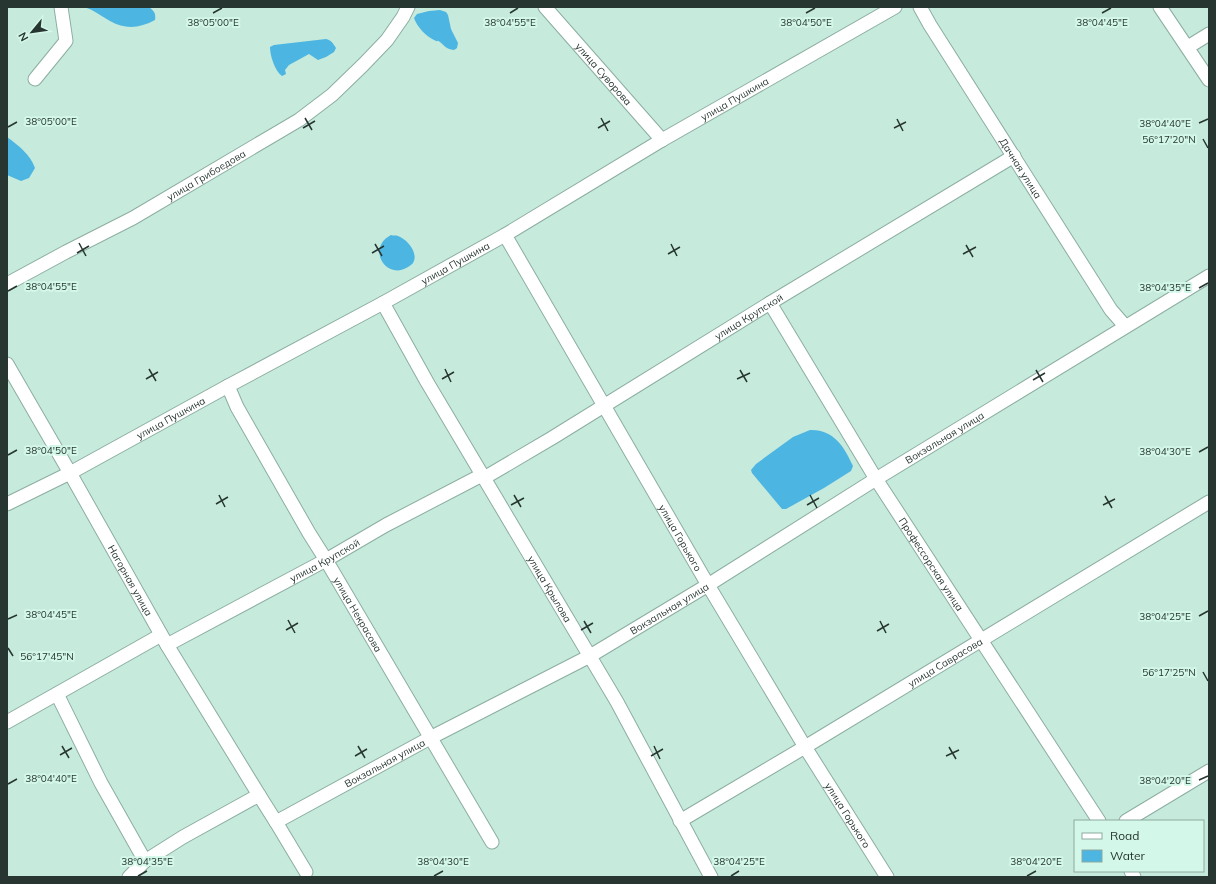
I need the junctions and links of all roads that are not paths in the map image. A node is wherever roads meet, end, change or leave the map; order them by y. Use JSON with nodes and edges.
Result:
{"nodes":[{"id":1,"x":61,"y":7,"type":"edge"},
{"id":2,"x":408,"y":7,"type":"edge"},
{"id":3,"x":545,"y":7,"type":"edge"},
{"id":4,"x":895,"y":7,"type":"edge"},
{"id":5,"x":920,"y":7,"type":"edge"},
{"id":6,"x":1160,"y":7,"type":"edge"},
{"id":7,"x":1209,"y":34,"type":"edge"},
{"id":8,"x":1188,"y":47,"type":"junction"},
{"id":9,"x":35,"y":79,"type":"dead end"},
{"id":10,"x":1209,"y":80,"type":"edge"},
{"id":11,"x":662,"y":140,"type":"junction"},
{"id":12,"x":1014,"y":156,"type":"junction"},
{"id":13,"x":505,"y":235,"type":"junction"},
{"id":14,"x":1209,"y":276,"type":"edge"},
{"id":15,"x":7,"y":284,"type":"edge"},
{"id":16,"x":383,"y":303,"type":"junction"},
{"id":17,"x":770,"y":303,"type":"junction"},
{"id":18,"x":1125,"y":326,"type":"junction"},
{"id":19,"x":7,"y":364,"type":"edge"},
{"id":20,"x":228,"y":386,"type":"junction"},
{"id":21,"x":604,"y":406,"type":"junction"},
{"id":22,"x":70,"y":473,"type":"junction"},
{"id":23,"x":483,"y":476,"type":"junction"},
{"id":24,"x":876,"y":479,"type":"junction"},
{"id":25,"x":1209,"y":502,"type":"edge"},
{"id":26,"x":7,"y":504,"type":"edge"},
{"id":27,"x":326,"y":560,"type":"junction"},
{"id":28,"x":708,"y":585,"type":"junction"},
{"id":29,"x":164,"y":640,"type":"junction"},
{"id":30,"x":981,"y":640,"type":"junction"},
{"id":31,"x":590,"y":656,"type":"junction"},
{"id":32,"x":57,"y":694,"type":"junction"},
{"id":33,"x":7,"y":722,"type":"edge"},
{"id":34,"x":430,"y":738,"type":"junction"},
{"id":35,"x":805,"y":747,"type":"junction"},
{"id":36,"x":1209,"y":771,"type":"edge"},
{"id":37,"x":259,"y":795,"type":"junction"},
{"id":38,"x":1098,"y":820,"type":"edge"},
{"id":39,"x":1128,"y":820,"type":"edge"},
{"id":40,"x":680,"y":821,"type":"junction"},
{"id":41,"x":276,"y":822,"type":"junction"},
{"id":42,"x":492,"y":842,"type":"dead end"},
{"id":43,"x":145,"y":861,"type":"junction"},
{"id":44,"x":306,"y":872,"type":"dead end"},
{"id":45,"x":128,"y":877,"type":"edge"},
{"id":46,"x":711,"y":877,"type":"edge"},
{"id":47,"x":887,"y":877,"type":"edge"}],
"edges":[{"from":1,"to":9,"type":"street"},
{"from":2,"to":15,"type":"street","name":"улица Грибоедова"},
{"from":3,"to":11,"type":"street","name":"улица Суворова"},
{"from":4,"to":11,"type":"street","name":"улица Пушкина"},
{"from":5,"to":12,"type":"street","name":"Дачная улица"},
{"from":6,"to":8,"type":"street"},
{"from":7,"to":8,"type":"street"},
{"from":8,"to":10,"type":"street"},
{"from":11,"to":13,"type":"street","name":"улица Пушкина"},
{"from":12,"to":17,"type":"street","name":"улица Крупской"},
{"from":12,"to":18,"type":"street","name":"Дачная улица"},
{"from":13,"to":16,"type":"street","name":"улица Пушкина"},
{"from":13,"to":21,"type":"street","name":"улица Горького"},
{"from":14,"to":18,"type":"street","name":"Вокзальная улица"},
{"from":16,"to":20,"type":"street","name":"улица Пушкина"},
{"from":16,"to":23,"type":"street","name":"улица Крылова"},
{"from":17,"to":21,"type":"street","name":"улица Крупской"},
{"from":17,"to":24,"type":"street","name":"Профессорская улица"},
{"from":18,"to":24,"type":"street","name":"Вокзальная улица"},
{"from":19,"to":22,"type":"street","name":"Нагорная улица"},
{"from":20,"to":22,"type":"street","name":"улица Пушкина"},
{"from":20,"to":27,"type":"street","name":"улица Некрасова"},
{"from":21,"to":23,"type":"street","name":"улица Крупской"},
{"from":21,"to":28,"type":"street","name":"улица Горького"},
{"from":22,"to":26,"type":"street","name":"улица Пушкина"},
{"from":22,"to":29,"type":"street","name":"Нагорная улица"},
{"from":23,"to":27,"type":"street","name":"улица Крупской"},
{"from":23,"to":31,"type":"street","name":"улица Крылова"},
{"from":24,"to":28,"type":"street","name":"Вокзальная улица"},
{"from":24,"to":30,"type":"street","name":"Профессорская улица"},
{"from":25,"to":30,"type":"street","name":"улица Саврасова"},
{"from":27,"to":29,"type":"street","name":"улица Крупской"},
{"from":27,"to":34,"type":"street","name":"улица Некрасова"},
{"from":28,"to":31,"type":"street","name":"Вокзальная улица"},
{"from":28,"to":35,"type":"street","name":"улица Горького"},
{"from":29,"to":32,"type":"street","name":"улица Крупской"},
{"from":29,"to":37,"type":"street","name":"Нагорная улица"},
{"from":30,"to":35,"type":"street","name":"улица Саврасова"},
{"from":30,"to":38,"type":"street","name":"Профессорская улица"},
{"from":31,"to":34,"type":"street","name":"Вокзальная улица"},
{"from":31,"to":40,"type":"street","name":"улица Крылова"},
{"from":32,"to":33,"type":"street","name":"улица Крупской"},
{"from":32,"to":43,"type":"street"},
{"from":34,"to":41,"type":"street","name":"Вокзальная улица"},
{"from":34,"to":42,"type":"street","name":"улица Некрасова"},
{"from":35,"to":40,"type":"street","name":"улица Саврасова"},
{"from":35,"to":47,"type":"street","name":"улица Горького"},
{"from":36,"to":39,"type":"street"},
{"from":37,"to":41,"type":"street"},
{"from":37,"to":43,"type":"street"},
{"from":40,"to":46,"type":"street","name":"улица Крылова"},
{"from":41,"to":44,"type":"street"},
{"from":43,"to":45,"type":"street"}]}
